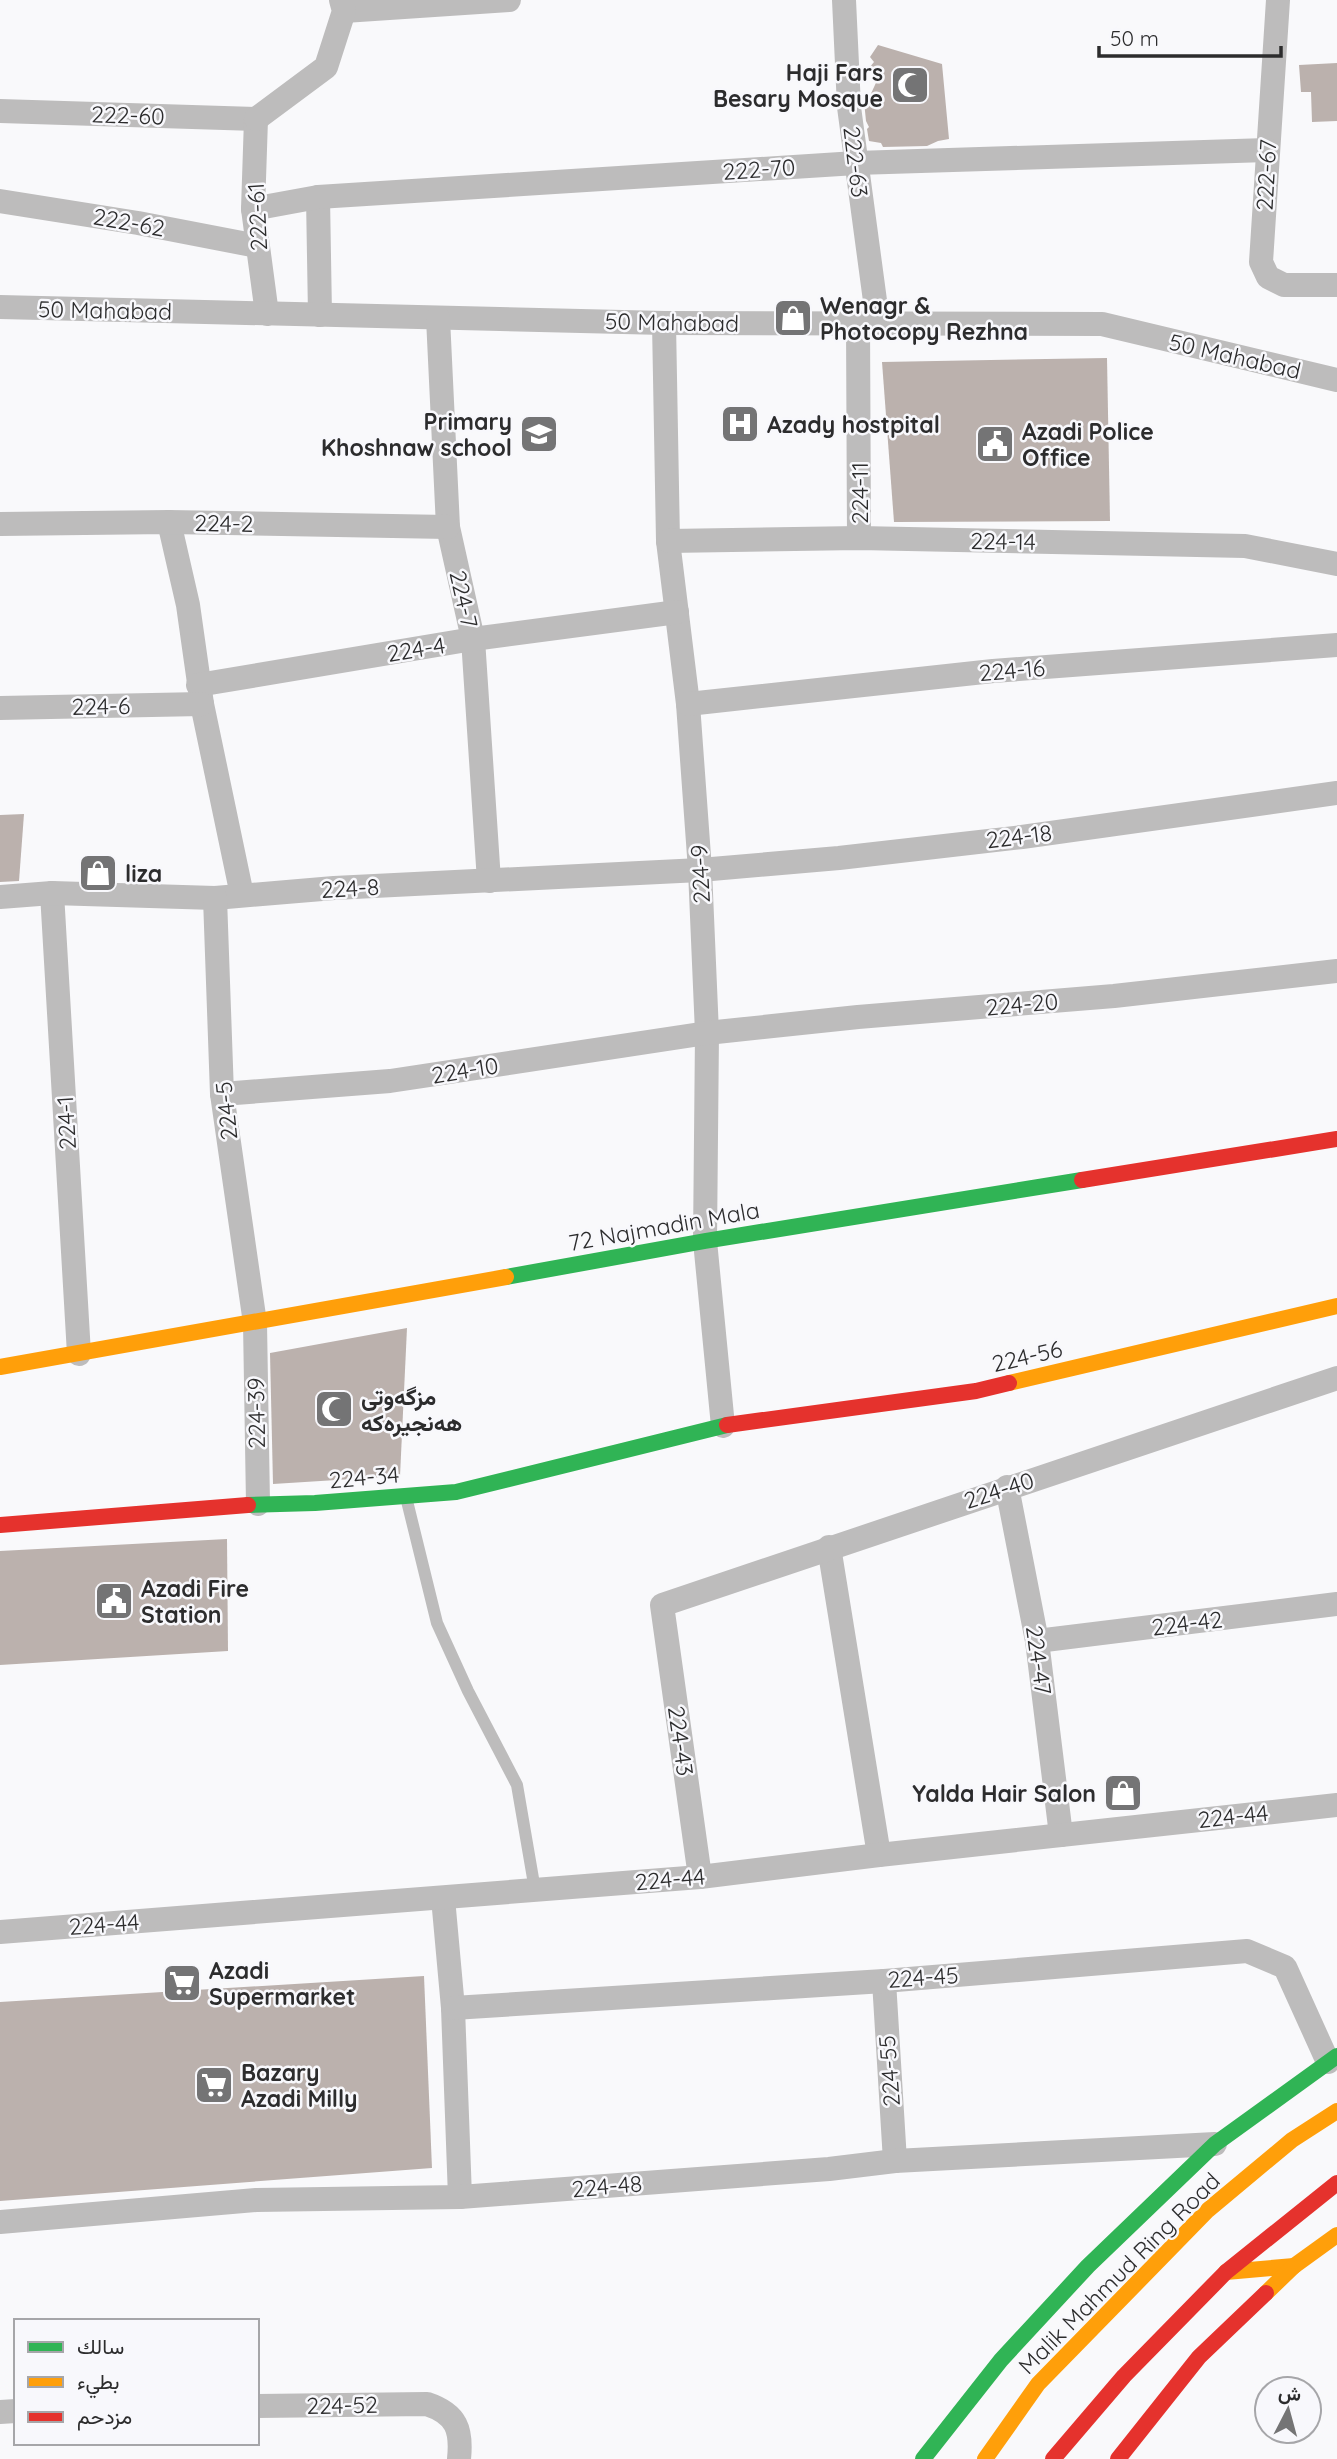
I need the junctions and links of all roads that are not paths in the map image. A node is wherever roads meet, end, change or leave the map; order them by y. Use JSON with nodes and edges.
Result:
{"nodes":[{"id":1,"x":509,"y":0,"type":"edge"},
{"id":2,"x":844,"y":0,"type":"edge"},
{"id":3,"x":1278,"y":0,"type":"edge"},
{"id":4,"x":342,"y":6,"type":"edge"},
{"id":5,"x":0,"y":111,"type":"edge"},
{"id":6,"x":256,"y":119,"type":"junction"},
{"id":7,"x":1267,"y":150,"type":"junction"},
{"id":8,"x":856,"y":163,"type":"junction"},
{"id":9,"x":318,"y":197,"type":"junction"},
{"id":10,"x":0,"y":201,"type":"edge"},
{"id":11,"x":253,"y":209,"type":"junction"},
{"id":12,"x":257,"y":246,"type":"junction"},
{"id":13,"x":1337,"y":285,"type":"edge"},
{"id":14,"x":0,"y":307,"type":"edge"},
{"id":15,"x":267,"y":314,"type":"junction"},
{"id":16,"x":320,"y":315,"type":"junction"},
{"id":17,"x":438,"y":318,"type":"junction"},
{"id":18,"x":664,"y":323,"type":"junction"},
{"id":19,"x":868,"y":323,"type":"junction"},
{"id":20,"x":1337,"y":380,"type":"edge"},
{"id":21,"x":169,"y":522,"type":"junction"},
{"id":22,"x":0,"y":524,"type":"edge"},
{"id":23,"x":448,"y":527,"type":"junction"},
{"id":24,"x":859,"y":538,"type":"junction"},
{"id":25,"x":668,"y":541,"type":"junction"},
{"id":26,"x":1337,"y":564,"type":"edge"},
{"id":27,"x":677,"y":612,"type":"junction"},
{"id":28,"x":473,"y":639,"type":"junction"},
{"id":29,"x":1337,"y":645,"type":"edge"},
{"id":30,"x":200,"y":695,"type":"junction"},
{"id":31,"x":688,"y":704,"type":"junction"},
{"id":32,"x":0,"y":708,"type":"edge"},
{"id":33,"x":1337,"y":793,"type":"edge"},
{"id":34,"x":700,"y":870,"type":"junction"},
{"id":35,"x":489,"y":881,"type":"junction"},
{"id":36,"x":52,"y":893,"type":"junction"},
{"id":37,"x":242,"y":895,"type":"junction"},
{"id":38,"x":0,"y":897,"type":"edge"},
{"id":39,"x":215,"y":898,"type":"junction"},
{"id":40,"x":1337,"y":971,"type":"edge"},
{"id":41,"x":707,"y":1033,"type":"junction"},
{"id":42,"x":222,"y":1094,"type":"junction"},
{"id":43,"x":1337,"y":1139,"type":"edge"},
{"id":44,"x":705,"y":1241,"type":"junction"},
{"id":45,"x":1337,"y":1306,"type":"edge"},
{"id":46,"x":255,"y":1323,"type":"junction"},
{"id":47,"x":79,"y":1354,"type":"junction"},
{"id":48,"x":0,"y":1367,"type":"edge"},
{"id":49,"x":1337,"y":1378,"type":"edge"},
{"id":50,"x":723,"y":1426,"type":"junction"},
{"id":51,"x":1007,"y":1487,"type":"junction"},
{"id":52,"x":406,"y":1496,"type":"junction"},
{"id":53,"x":258,"y":1504,"type":"junction"},
{"id":54,"x":0,"y":1525,"type":"edge"},
{"id":55,"x":829,"y":1547,"type":"junction"},
{"id":56,"x":1337,"y":1604,"type":"edge"},
{"id":57,"x":662,"y":1605,"type":"joint"},
{"id":58,"x":1037,"y":1641,"type":"junction"},
{"id":59,"x":1337,"y":1805,"type":"edge"},
{"id":60,"x":1061,"y":1835,"type":"junction"},
{"id":61,"x":879,"y":1855,"type":"junction"},
{"id":62,"x":700,"y":1877,"type":"junction"},
{"id":63,"x":535,"y":1890,"type":"junction"},
{"id":64,"x":443,"y":1898,"type":"junction"},
{"id":65,"x":0,"y":1932,"type":"edge"},
{"id":66,"x":884,"y":1980,"type":"junction"},
{"id":67,"x":453,"y":2008,"type":"junction"},
{"id":68,"x":1332,"y":2059,"type":"edge"},
{"id":69,"x":1337,"y":2111,"type":"edge"},
{"id":70,"x":1215,"y":2144,"type":"junction"},
{"id":71,"x":895,"y":2161,"type":"junction"},
{"id":72,"x":1337,"y":2183,"type":"edge"},
{"id":73,"x":460,"y":2197,"type":"junction"},
{"id":74,"x":0,"y":2222,"type":"edge"},
{"id":75,"x":1337,"y":2235,"type":"edge"},
{"id":76,"x":1294,"y":2266,"type":"junction"},
{"id":77,"x":1226,"y":2272,"type":"junction"},
{"id":78,"x":259,"y":2406,"type":"edge"},
{"id":79,"x":459,"y":2459,"type":"edge"},
{"id":80,"x":923,"y":2459,"type":"edge"},
{"id":81,"x":985,"y":2459,"type":"edge"},
{"id":82,"x":1053,"y":2459,"type":"edge"},
{"id":83,"x":1118,"y":2459,"type":"edge"}],
"edges":[{"from":1,"to":4,"type":"street"},
{"from":2,"to":8,"type":"street","name":"222-63"},
{"from":3,"to":7,"type":"street","name":"222-67"},
{"from":4,"to":6,"type":"street"},
{"from":5,"to":6,"type":"street","name":"222-60"},
{"from":6,"to":11,"type":"street","name":"222-61"},
{"from":7,"to":8,"type":"street","name":"222-70"},
{"from":7,"to":13,"type":"street","name":"222-67"},
{"from":8,"to":9,"type":"street","name":"222-70"},
{"from":8,"to":19,"type":"street","name":"222-63"},
{"from":9,"to":11,"type":"street","name":"222-70"},
{"from":9,"to":16,"type":"street"},
{"from":10,"to":12,"type":"street","name":"222-62"},
{"from":11,"to":12,"type":"street","name":"222-61"},
{"from":12,"to":15,"type":"street","name":"222-61"},
{"from":14,"to":15,"type":"street","name":"50 Mahabad"},
{"from":15,"to":16,"type":"street","name":"50 Mahabad"},
{"from":16,"to":17,"type":"street","name":"50 Mahabad"},
{"from":17,"to":18,"type":"street","name":"50 Mahabad"},
{"from":17,"to":23,"type":"street","name":"224-7"},
{"from":18,"to":19,"type":"street","name":"50 Mahabad"},
{"from":18,"to":25,"type":"street","name":"224-9"},
{"from":19,"to":20,"type":"street","name":"50 Mahabad"},
{"from":19,"to":24,"type":"street","name":"224-11"},
{"from":21,"to":22,"type":"street","name":"224-2"},
{"from":21,"to":23,"type":"street","name":"224-2"},
{"from":21,"to":30,"type":"street"},
{"from":23,"to":28,"type":"street","name":"224-7"},
{"from":24,"to":25,"type":"street","name":"224-14"},
{"from":24,"to":26,"type":"street","name":"224-14"},
{"from":25,"to":27,"type":"street","name":"224-9"},
{"from":27,"to":28,"type":"street","name":"224-4"},
{"from":27,"to":31,"type":"street","name":"224-9"},
{"from":28,"to":30,"type":"street","name":"224-4"},
{"from":28,"to":35,"type":"street","name":"224-7"},
{"from":29,"to":31,"type":"street","name":"224-16"},
{"from":30,"to":32,"type":"street","name":"224-6"},
{"from":30,"to":37,"type":"street"},
{"from":31,"to":34,"type":"street","name":"224-9"},
{"from":33,"to":34,"type":"street","name":"224-18"},
{"from":34,"to":35,"type":"street","name":"224-8"},
{"from":34,"to":41,"type":"street","name":"224-9"},
{"from":35,"to":37,"type":"street","name":"224-8"},
{"from":36,"to":38,"type":"street","name":"224-8"},
{"from":36,"to":39,"type":"street","name":"224-8"},
{"from":36,"to":47,"type":"street","name":"224-1"},
{"from":37,"to":39,"type":"street","name":"224-8"},
{"from":39,"to":42,"type":"street","name":"224-5"},
{"from":40,"to":41,"type":"street","name":"224-20"},
{"from":41,"to":42,"type":"street","name":"224-10"},
{"from":41,"to":44,"type":"street","name":"224-9"},
{"from":42,"to":46,"type":"street","name":"224-5"},
{"from":43,"to":44,"type":"main road","name":"72 Najmadin Mala"},
{"from":44,"to":46,"type":"main road","name":"72 Najmadin Mala"},
{"from":44,"to":50,"type":"street","name":"224-9"},
{"from":45,"to":50,"type":"main road","name":"224-56"},
{"from":46,"to":47,"type":"main road","name":"72 Najmadin Mala"},
{"from":46,"to":53,"type":"street","name":"224-39"},
{"from":47,"to":48,"type":"main road","name":"72 Najmadin Mala"},
{"from":49,"to":51,"type":"street","name":"224-40"},
{"from":50,"to":52,"type":"main road","name":"224-34"},
{"from":51,"to":55,"type":"street","name":"224-40"},
{"from":51,"to":58,"type":"street","name":"224-47"},
{"from":52,"to":53,"type":"main road","name":"224-34"},
{"from":52,"to":63,"type":"lane"},
{"from":53,"to":54,"type":"main road","name":"224-34"},
{"from":55,"to":57,"type":"street","name":"224-40"},
{"from":55,"to":61,"type":"street"},
{"from":56,"to":58,"type":"street","name":"224-42"},
{"from":57,"to":62,"type":"street","name":"224-43"},
{"from":58,"to":60,"type":"street","name":"224-47"},
{"from":59,"to":60,"type":"street","name":"224-44"},
{"from":60,"to":61,"type":"street","name":"224-44"},
{"from":61,"to":62,"type":"street","name":"224-44"},
{"from":62,"to":63,"type":"street","name":"224-44"},
{"from":63,"to":64,"type":"street","name":"224-44"},
{"from":64,"to":65,"type":"street","name":"224-44"},
{"from":64,"to":67,"type":"street"},
{"from":66,"to":67,"type":"street","name":"224-45"},
{"from":66,"to":68,"type":"street","name":"224-45"},
{"from":66,"to":71,"type":"street","name":"224-55"},
{"from":67,"to":73,"type":"street"},
{"from":68,"to":70,"type":"main road"},
{"from":69,"to":81,"type":"main road","name":"Malik Mahmud Ring Road"},
{"from":70,"to":71,"type":"street","name":"224-48"},
{"from":70,"to":80,"type":"main road"},
{"from":71,"to":73,"type":"street","name":"224-48"},
{"from":72,"to":77,"type":"main road"},
{"from":73,"to":74,"type":"street","name":"224-48"},
{"from":75,"to":76,"type":"main road"},
{"from":76,"to":77,"type":"main road"},
{"from":76,"to":83,"type":"main road"},
{"from":77,"to":82,"type":"main road"},
{"from":78,"to":79,"type":"street","name":"224-52"}]}
